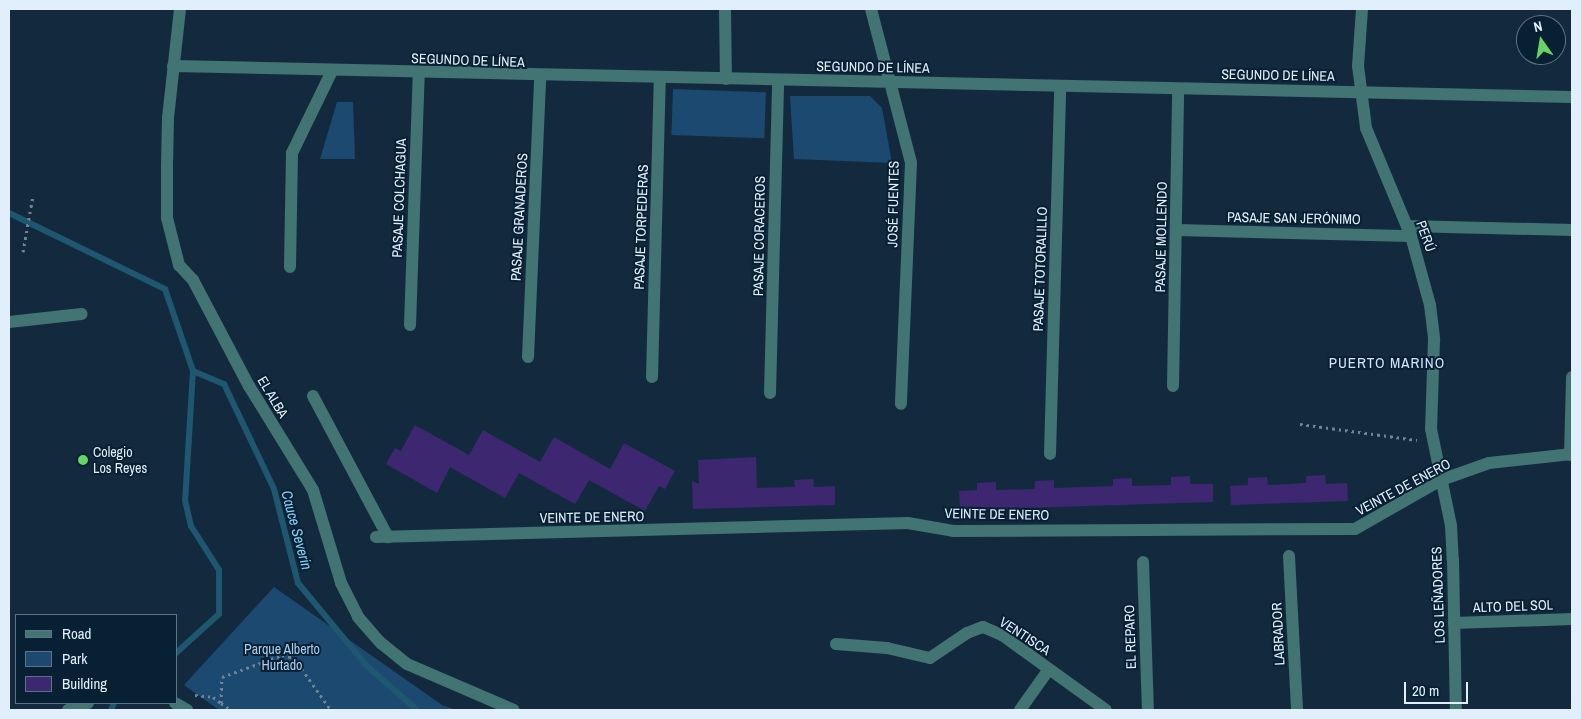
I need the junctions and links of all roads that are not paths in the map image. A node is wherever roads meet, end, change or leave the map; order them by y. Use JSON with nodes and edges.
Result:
{"nodes":[{"id":1,"x":180,"y":9,"type":"edge"},
{"id":2,"x":725,"y":9,"type":"edge"},
{"id":3,"x":871,"y":9,"type":"edge"},
{"id":4,"x":1362,"y":9,"type":"edge"},
{"id":5,"x":173,"y":66,"type":"junction"},
{"id":6,"x":332,"y":71,"type":"junction"},
{"id":7,"x":419,"y":73,"type":"junction"},
{"id":8,"x":540,"y":77,"type":"junction"},
{"id":9,"x":660,"y":79,"type":"junction"},
{"id":10,"x":726,"y":79,"type":"junction"},
{"id":11,"x":778,"y":81,"type":"junction"},
{"id":12,"x":890,"y":81,"type":"junction"},
{"id":13,"x":1060,"y":86,"type":"junction"},
{"id":14,"x":1178,"y":89,"type":"junction"},
{"id":15,"x":1360,"y":91,"type":"junction"},
{"id":16,"x":1572,"y":97,"type":"edge"},
{"id":17,"x":1177,"y":230,"type":"junction"},
{"id":18,"x":1572,"y":230,"type":"edge"},
{"id":19,"x":1409,"y":231,"type":"junction"},
{"id":20,"x":290,"y":267,"type":"dead end"},
{"id":21,"x":82,"y":314,"type":"dead end"},
{"id":22,"x":9,"y":322,"type":"edge"},
{"id":23,"x":410,"y":325,"type":"dead end"},
{"id":24,"x":528,"y":357,"type":"dead end"},
{"id":25,"x":652,"y":377,"type":"dead end"},
{"id":26,"x":1572,"y":377,"type":"edge"},
{"id":27,"x":1173,"y":386,"type":"dead end"},
{"id":28,"x":770,"y":393,"type":"dead end"},
{"id":29,"x":314,"y":396,"type":"dead end"},
{"id":30,"x":901,"y":404,"type":"dead end"},
{"id":31,"x":1050,"y":454,"type":"dead end"},
{"id":32,"x":1571,"y":454,"type":"edge"},
{"id":33,"x":1441,"y":480,"type":"junction"},
{"id":34,"x":1288,"y":556,"type":"dead end"},
{"id":35,"x":1143,"y":562,"type":"dead end"},
{"id":36,"x":1572,"y":619,"type":"edge"},
{"id":37,"x":1454,"y":623,"type":"junction"},
{"id":38,"x":836,"y":644,"type":"dead end"},
{"id":39,"x":1049,"y":669,"type":"junction"},
{"id":40,"x":85,"y":704,"type":"edge"},
{"id":41,"x":68,"y":710,"type":"edge"},
{"id":42,"x":514,"y":710,"type":"edge"},
{"id":43,"x":1020,"y":710,"type":"edge"},
{"id":44,"x":1106,"y":710,"type":"edge"},
{"id":45,"x":1148,"y":710,"type":"edge"},
{"id":46,"x":1297,"y":710,"type":"edge"},
{"id":47,"x":1456,"y":710,"type":"edge"}],
"edges":[{"from":1,"to":5,"type":"street","name":"EL ALBA"},
{"from":2,"to":10,"type":"street"},
{"from":3,"to":12,"type":"street","name":"JOSÉ FUENTES"},
{"from":4,"to":15,"type":"street","name":"PERÚ"},
{"from":5,"to":6,"type":"street","name":"SEGUNDO DE LÍNEA"},
{"from":5,"to":42,"type":"street","name":"EL ALBA"},
{"from":6,"to":7,"type":"street","name":"SEGUNDO DE LÍNEA"},
{"from":6,"to":20,"type":"street"},
{"from":7,"to":8,"type":"street","name":"SEGUNDO DE LÍNEA"},
{"from":7,"to":23,"type":"street","name":"PASAJE COLCHAGUA"},
{"from":8,"to":9,"type":"street","name":"SEGUNDO DE LÍNEA"},
{"from":8,"to":24,"type":"street","name":"PASAJE GRANADEROS"},
{"from":9,"to":10,"type":"street","name":"SEGUNDO DE LÍNEA"},
{"from":9,"to":25,"type":"street","name":"PASAJE TORPEDERAS"},
{"from":10,"to":11,"type":"street","name":"SEGUNDO DE LÍNEA"},
{"from":11,"to":12,"type":"street","name":"SEGUNDO DE LÍNEA"},
{"from":11,"to":28,"type":"street","name":"PASAJE CORACEROS"},
{"from":12,"to":13,"type":"street","name":"SEGUNDO DE LÍNEA"},
{"from":12,"to":30,"type":"street","name":"JOSÉ FUENTES"},
{"from":13,"to":14,"type":"street","name":"SEGUNDO DE LÍNEA"},
{"from":13,"to":31,"type":"street","name":"PASAJE TOTORALILLO"},
{"from":14,"to":15,"type":"street","name":"SEGUNDO DE LÍNEA"},
{"from":14,"to":17,"type":"street","name":"PASAJE MOLLENDO"},
{"from":15,"to":16,"type":"street","name":"SEGUNDO DE LÍNEA"},
{"from":15,"to":19,"type":"street","name":"PERÚ"},
{"from":17,"to":19,"type":"street","name":"PASAJE SAN JERÓNIMO"},
{"from":17,"to":27,"type":"street","name":"PASAJE MOLLENDO"},
{"from":18,"to":19,"type":"street","name":"PASAJE SAN JERÓNIMO"},
{"from":19,"to":33,"type":"street","name":"PERÚ"},
{"from":21,"to":22,"type":"street"},
{"from":26,"to":32,"type":"street"},
{"from":29,"to":33,"type":"street","name":"VEINTE DE ENERO"},
{"from":32,"to":33,"type":"street","name":"VEINTE DE ENERO"},
{"from":33,"to":37,"type":"street","name":"LOS LEÑADORES"},
{"from":34,"to":46,"type":"street","name":"LABRADOR"},
{"from":35,"to":45,"type":"street","name":"EL REPARO"},
{"from":36,"to":37,"type":"street","name":"ALTO DEL SOL"},
{"from":37,"to":47,"type":"street","name":"LOS LEÑADORES"},
{"from":38,"to":39,"type":"street","name":"VENTISCA"},
{"from":39,"to":43,"type":"street"},
{"from":39,"to":44,"type":"street","name":"VENTISCA"},
{"from":40,"to":41,"type":"street"}]}
